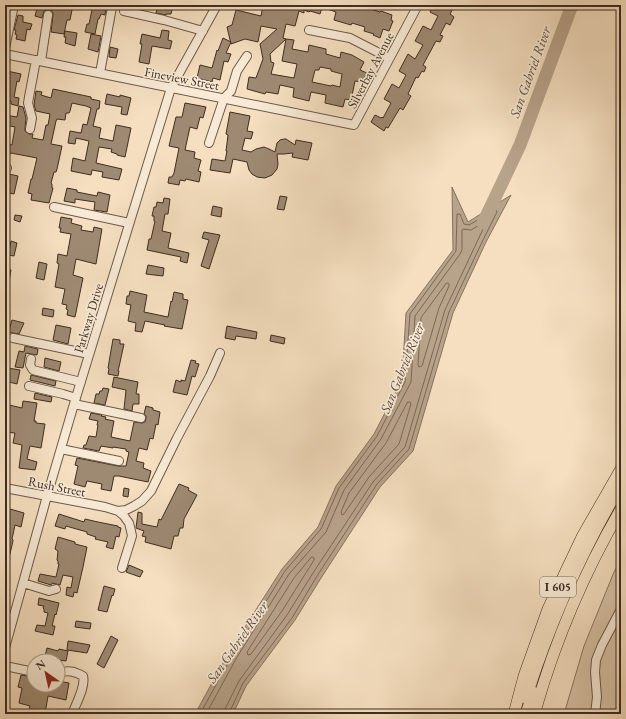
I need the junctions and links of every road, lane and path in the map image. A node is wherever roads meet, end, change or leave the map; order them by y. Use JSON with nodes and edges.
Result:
{"nodes":[{"id":1,"x":14,"y":5,"type":"edge"},
{"id":2,"x":418,"y":5,"type":"edge"},
{"id":3,"x":214,"y":6,"type":"edge"},
{"id":4,"x":112,"y":7,"type":"dead end"},
{"id":5,"x":124,"y":11,"type":"dead end"},
{"id":6,"x":48,"y":16,"type":"dead end"},
{"id":7,"x":309,"y":30,"type":"dead end"},
{"id":8,"x":203,"y":31,"type":"junction"},
{"id":9,"x":5,"y":48,"type":"edge"},
{"id":10,"x":5,"y":54,"type":"edge"},
{"id":11,"x":247,"y":56,"type":"dead end"},
{"id":12,"x":389,"y":58,"type":"junction"},
{"id":13,"x":38,"y":61,"type":"junction"},
{"id":14,"x":100,"y":73,"type":"junction"},
{"id":15,"x":171,"y":88,"type":"junction"},
{"id":16,"x":224,"y":98,"type":"junction"},
{"id":17,"x":354,"y":125,"type":"joint"},
{"id":18,"x":30,"y":129,"type":"dead end"},
{"id":19,"x":208,"y":143,"type":"dead end"},
{"id":20,"x":54,"y":207,"type":"dead end"},
{"id":21,"x":129,"y":224,"type":"junction"},
{"id":22,"x":14,"y":338,"type":"dead end"},
{"id":23,"x":220,"y":353,"type":"dead end"},
{"id":24,"x":89,"y":354,"type":"junction"},
{"id":25,"x":31,"y":359,"type":"dead end"},
{"id":26,"x":81,"y":382,"type":"junction"},
{"id":27,"x":29,"y":386,"type":"dead end"},
{"id":28,"x":75,"y":401,"type":"junction"},
{"id":29,"x":141,"y":418,"type":"dead end"},
{"id":30,"x":61,"y":448,"type":"junction"},
{"id":31,"x":119,"y":461,"type":"dead end"},
{"id":32,"x":621,"y":469,"type":"edge"},
{"id":33,"x":621,"y":485,"type":"edge"},
{"id":34,"x":5,"y":488,"type":"edge"},
{"id":35,"x":621,"y":494,"type":"edge"},
{"id":36,"x":47,"y":496,"type":"junction"},
{"id":37,"x":621,"y":509,"type":"edge"},
{"id":38,"x":118,"y":511,"type":"junction"},
{"id":39,"x":122,"y":568,"type":"dead end"},
{"id":40,"x":23,"y":583,"type":"junction"},
{"id":41,"x":56,"y":589,"type":"dead end"},
{"id":42,"x":621,"y":609,"type":"edge"},
{"id":43,"x":5,"y":648,"type":"edge"},
{"id":44,"x":5,"y":666,"type":"edge"},
{"id":45,"x":26,"y":670,"type":"edge"},
{"id":46,"x":66,"y":671,"type":"edge"},
{"id":47,"x":72,"y":714,"type":"edge"},
{"id":48,"x":514,"y":714,"type":"edge"},
{"id":49,"x":521,"y":714,"type":"edge"},
{"id":50,"x":526,"y":714,"type":"edge"},
{"id":51,"x":534,"y":714,"type":"edge"},
{"id":52,"x":595,"y":714,"type":"edge"}],
"edges":[{"from":1,"to":9,"type":"street"},
{"from":2,"to":12,"type":"street","name":"Silverbay Avenue"},
{"from":3,"to":8,"type":"street","name":"Parkway Drive"},
{"from":4,"to":14,"type":"street"},
{"from":5,"to":8,"type":"street"},
{"from":6,"to":13,"type":"street"},
{"from":7,"to":12,"type":"street"},
{"from":8,"to":15,"type":"street","name":"Parkway Drive"},
{"from":10,"to":13,"type":"street","name":"Fineview Street"},
{"from":11,"to":16,"type":"street"},
{"from":12,"to":17,"type":"street","name":"Silverbay Avenue"},
{"from":13,"to":14,"type":"street","name":"Fineview Street"},
{"from":13,"to":18,"type":"street"},
{"from":14,"to":15,"type":"street","name":"Fineview Street"},
{"from":15,"to":16,"type":"street","name":"Fineview Street"},
{"from":15,"to":21,"type":"street","name":"Parkway Drive"},
{"from":16,"to":17,"type":"street","name":"Fineview Street"},
{"from":16,"to":19,"type":"street"},
{"from":20,"to":21,"type":"street"},
{"from":21,"to":24,"type":"street","name":"Parkway Drive"},
{"from":22,"to":24,"type":"street"},
{"from":23,"to":38,"type":"street"},
{"from":24,"to":26,"type":"street","name":"Parkway Drive"},
{"from":25,"to":26,"type":"street"},
{"from":26,"to":28,"type":"street","name":"Parkway Drive"},
{"from":27,"to":28,"type":"street"},
{"from":28,"to":29,"type":"street"},
{"from":28,"to":30,"type":"street","name":"Parkway Drive"},
{"from":30,"to":31,"type":"street"},
{"from":30,"to":36,"type":"street","name":"Parkway Drive"},
{"from":32,"to":48,"type":"highway","number":"I 605"},
{"from":33,"to":49,"type":"highway"},
{"from":34,"to":36,"type":"street","name":"Rush Street"},
{"from":35,"to":50,"type":"highway"},
{"from":36,"to":38,"type":"street","name":"Rush Street"},
{"from":36,"to":40,"type":"street","name":"Parkway Drive"},
{"from":37,"to":51,"type":"highway","number":"I 605"},
{"from":38,"to":39,"type":"street"},
{"from":40,"to":41,"type":"street"},
{"from":40,"to":43,"type":"street","name":"Parkway Drive"},
{"from":42,"to":52,"type":"street"},
{"from":44,"to":45,"type":"street"},
{"from":46,"to":47,"type":"street"}]}
